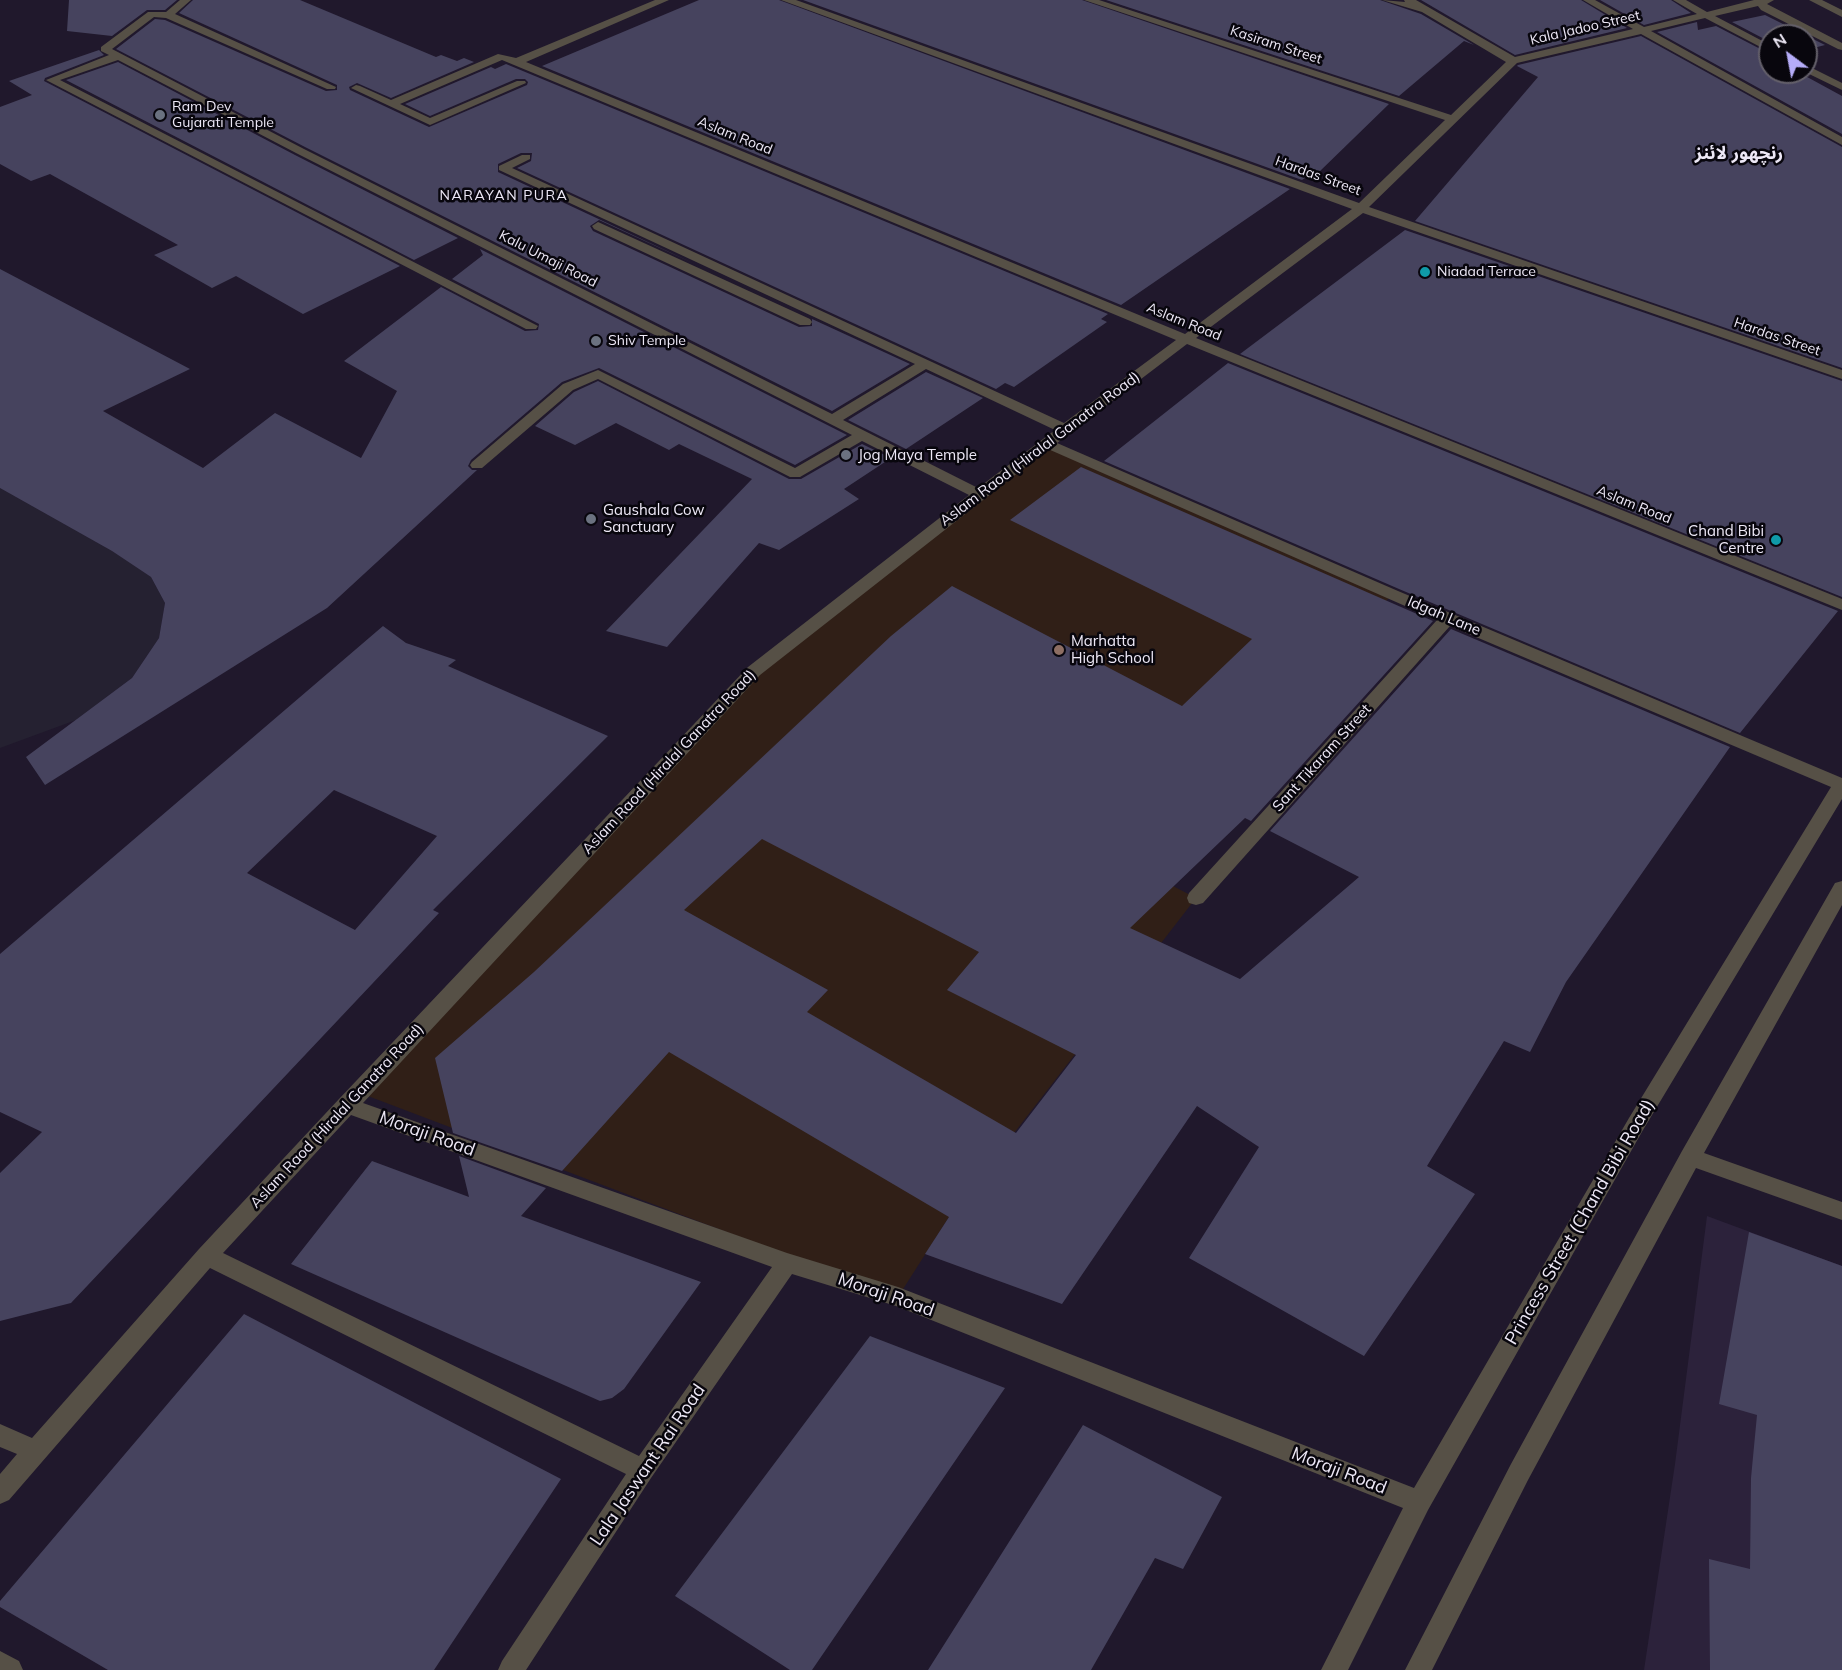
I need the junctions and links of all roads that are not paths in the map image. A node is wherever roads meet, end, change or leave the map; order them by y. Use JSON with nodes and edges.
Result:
{"nodes":[{"id":1,"x":186,"y":0,"type":"edge"},
{"id":2,"x":664,"y":0,"type":"edge"},
{"id":3,"x":786,"y":0,"type":"edge"},
{"id":4,"x":1089,"y":0,"type":"edge"},
{"id":5,"x":1387,"y":0,"type":"edge"},
{"id":6,"x":1409,"y":0,"type":"edge"},
{"id":7,"x":1588,"y":0,"type":"edge"},
{"id":8,"x":1678,"y":0,"type":"edge"},
{"id":9,"x":1814,"y":0,"type":"edge"},
{"id":10,"x":1763,"y":1,"type":"edge"},
{"id":11,"x":1430,"y":12,"type":"junction"},
{"id":12,"x":1842,"y":14,"type":"edge"},
{"id":13,"x":168,"y":15,"type":"junction"},
{"id":14,"x":1706,"y":15,"type":"junction"},
{"id":15,"x":1643,"y":30,"type":"junction"},
{"id":16,"x":1758,"y":43,"type":"edge"},
{"id":17,"x":1842,"y":47,"type":"edge"},
{"id":18,"x":118,"y":56,"type":"junction"},
{"id":19,"x":1512,"y":61,"type":"junction"},
{"id":20,"x":516,"y":62,"type":"junction"},
{"id":21,"x":1818,"y":74,"type":"edge"},
{"id":22,"x":521,"y":83,"type":"dead end"},
{"id":23,"x":331,"y":87,"type":"dead end"},
{"id":24,"x":1842,"y":87,"type":"edge"},
{"id":25,"x":356,"y":88,"type":"dead end"},
{"id":26,"x":391,"y":104,"type":"junction"},
{"id":27,"x":1453,"y":119,"type":"junction"},
{"id":28,"x":1842,"y":142,"type":"edge"},
{"id":29,"x":526,"y":157,"type":"dead end"},
{"id":30,"x":1361,"y":208,"type":"junction"},
{"id":31,"x":598,"y":226,"type":"dead end"},
{"id":32,"x":531,"y":327,"type":"dead end"},
{"id":33,"x":1186,"y":339,"type":"junction"},
{"id":34,"x":925,"y":364,"type":"junction"},
{"id":35,"x":910,"y":371,"type":"junction"},
{"id":36,"x":1842,"y":375,"type":"edge"},
{"id":37,"x":832,"y":420,"type":"junction"},
{"id":38,"x":1067,"y":430,"type":"junction"},
{"id":39,"x":862,"y":435,"type":"junction"},
{"id":40,"x":1048,"y":444,"type":"junction"},
{"id":41,"x":477,"y":465,"type":"dead end"},
{"id":42,"x":979,"y":494,"type":"junction"},
{"id":43,"x":1842,"y":605,"type":"edge"},
{"id":44,"x":1448,"y":618,"type":"junction"},
{"id":45,"x":1842,"y":784,"type":"edge"},
{"id":46,"x":1842,"y":888,"type":"edge"},
{"id":47,"x":1196,"y":897,"type":"dead end"},
{"id":48,"x":346,"y":1105,"type":"junction"},
{"id":49,"x":1689,"y":1157,"type":"junction"},
{"id":50,"x":1842,"y":1210,"type":"edge"},
{"id":51,"x":207,"y":1256,"type":"junction"},
{"id":52,"x":787,"y":1263,"type":"junction"},
{"id":53,"x":0,"y":1435,"type":"edge"},
{"id":54,"x":36,"y":1451,"type":"junction"},
{"id":55,"x":643,"y":1470,"type":"junction"},
{"id":56,"x":0,"y":1492,"type":"edge"},
{"id":57,"x":1419,"y":1502,"type":"junction"},
{"id":58,"x":0,"y":1664,"type":"edge"},
{"id":59,"x":10,"y":1670,"type":"edge"},
{"id":60,"x":511,"y":1670,"type":"edge"},
{"id":61,"x":1334,"y":1670,"type":"edge"},
{"id":62,"x":1418,"y":1670,"type":"edge"}],
"edges":[{"from":1,"to":13,"type":"street"},
{"from":2,"to":20,"type":"street"},
{"from":3,"to":30,"type":"street","name":"Hardas Street"},
{"from":4,"to":27,"type":"street","name":"Kasiram Street"},
{"from":5,"to":11,"type":"street"},
{"from":6,"to":11,"type":"street"},
{"from":7,"to":15,"type":"street"},
{"from":8,"to":14,"type":"street"},
{"from":9,"to":12,"type":"street"},
{"from":10,"to":14,"type":"street","name":"Kala Jadoo Street"},
{"from":10,"to":17,"type":"street"},
{"from":11,"to":19,"type":"street"},
{"from":13,"to":18,"type":"street","name":"Kalu Umaji Road"},
{"from":13,"to":23,"type":"street"},
{"from":14,"to":15,"type":"street","name":"Kala Jadoo Street"},
{"from":14,"to":16,"type":"street"},
{"from":15,"to":19,"type":"street","name":"Kala Jadoo Street"},
{"from":15,"to":28,"type":"street"},
{"from":18,"to":32,"type":"street"},
{"from":18,"to":37,"type":"street","name":"Kalu Umaji Road"},
{"from":19,"to":27,"type":"street","name":"Aslam Raod (Hiralal Ganatra Road)"},
{"from":20,"to":26,"type":"street"},
{"from":20,"to":33,"type":"street","name":"Aslam Road"},
{"from":21,"to":24,"type":"street"},
{"from":22,"to":26,"type":"street"},
{"from":25,"to":26,"type":"street"},
{"from":27,"to":30,"type":"street","name":"Aslam Raod (Hiralal Ganatra Road)"},
{"from":29,"to":34,"type":"street"},
{"from":30,"to":33,"type":"street","name":"Aslam Raod (Hiralal Ganatra Road)"},
{"from":30,"to":36,"type":"street","name":"Hardas Street"},
{"from":31,"to":35,"type":"street"},
{"from":33,"to":38,"type":"street","name":"Aslam Raod (Hiralal Ganatra Road)"},
{"from":33,"to":43,"type":"street","name":"Aslam Road"},
{"from":34,"to":35,"type":"street"},
{"from":34,"to":38,"type":"street"},
{"from":35,"to":37,"type":"street"},
{"from":37,"to":39,"type":"street","name":"Kalu Umaji Road"},
{"from":38,"to":40,"type":"street","name":"Aslam Raod (Hiralal Ganatra Road)"},
{"from":39,"to":41,"type":"street"},
{"from":39,"to":42,"type":"street","name":"Kalu Umaji Road"},
{"from":40,"to":42,"type":"street","name":"Aslam Raod (Hiralal Ganatra Road)"},
{"from":40,"to":44,"type":"street","name":"Idgah Lane"},
{"from":42,"to":48,"type":"street","name":"Aslam Raod (Hiralal Ganatra Road)"},
{"from":44,"to":45,"type":"street","name":"Idgah Lane"},
{"from":44,"to":47,"type":"street","name":"Sant Tikaram Street"},
{"from":45,"to":57,"type":"street","name":"Princess Street (Chand Bibi Road)"},
{"from":46,"to":49,"type":"street"},
{"from":48,"to":51,"type":"street","name":"Aslam Raod (Hiralal Ganatra Road)"},
{"from":48,"to":52,"type":"street","name":"Moraji Road"},
{"from":49,"to":50,"type":"street"},
{"from":49,"to":62,"type":"street"},
{"from":51,"to":54,"type":"street","name":"Aslam Raod (Hiralal Ganatra Road)"},
{"from":51,"to":55,"type":"street"},
{"from":52,"to":55,"type":"street","name":"Lala Jaswant Rai Road"},
{"from":52,"to":57,"type":"street","name":"Moraji Road"},
{"from":53,"to":54,"type":"street"},
{"from":54,"to":56,"type":"street","name":"Aslam Raod (Hiralal Ganatra Road)"},
{"from":55,"to":60,"type":"street","name":"Lala Jaswant Rai Road"},
{"from":57,"to":61,"type":"street","name":"Princess Street (Chand Bibi Road)"},
{"from":58,"to":59,"type":"street"}]}
